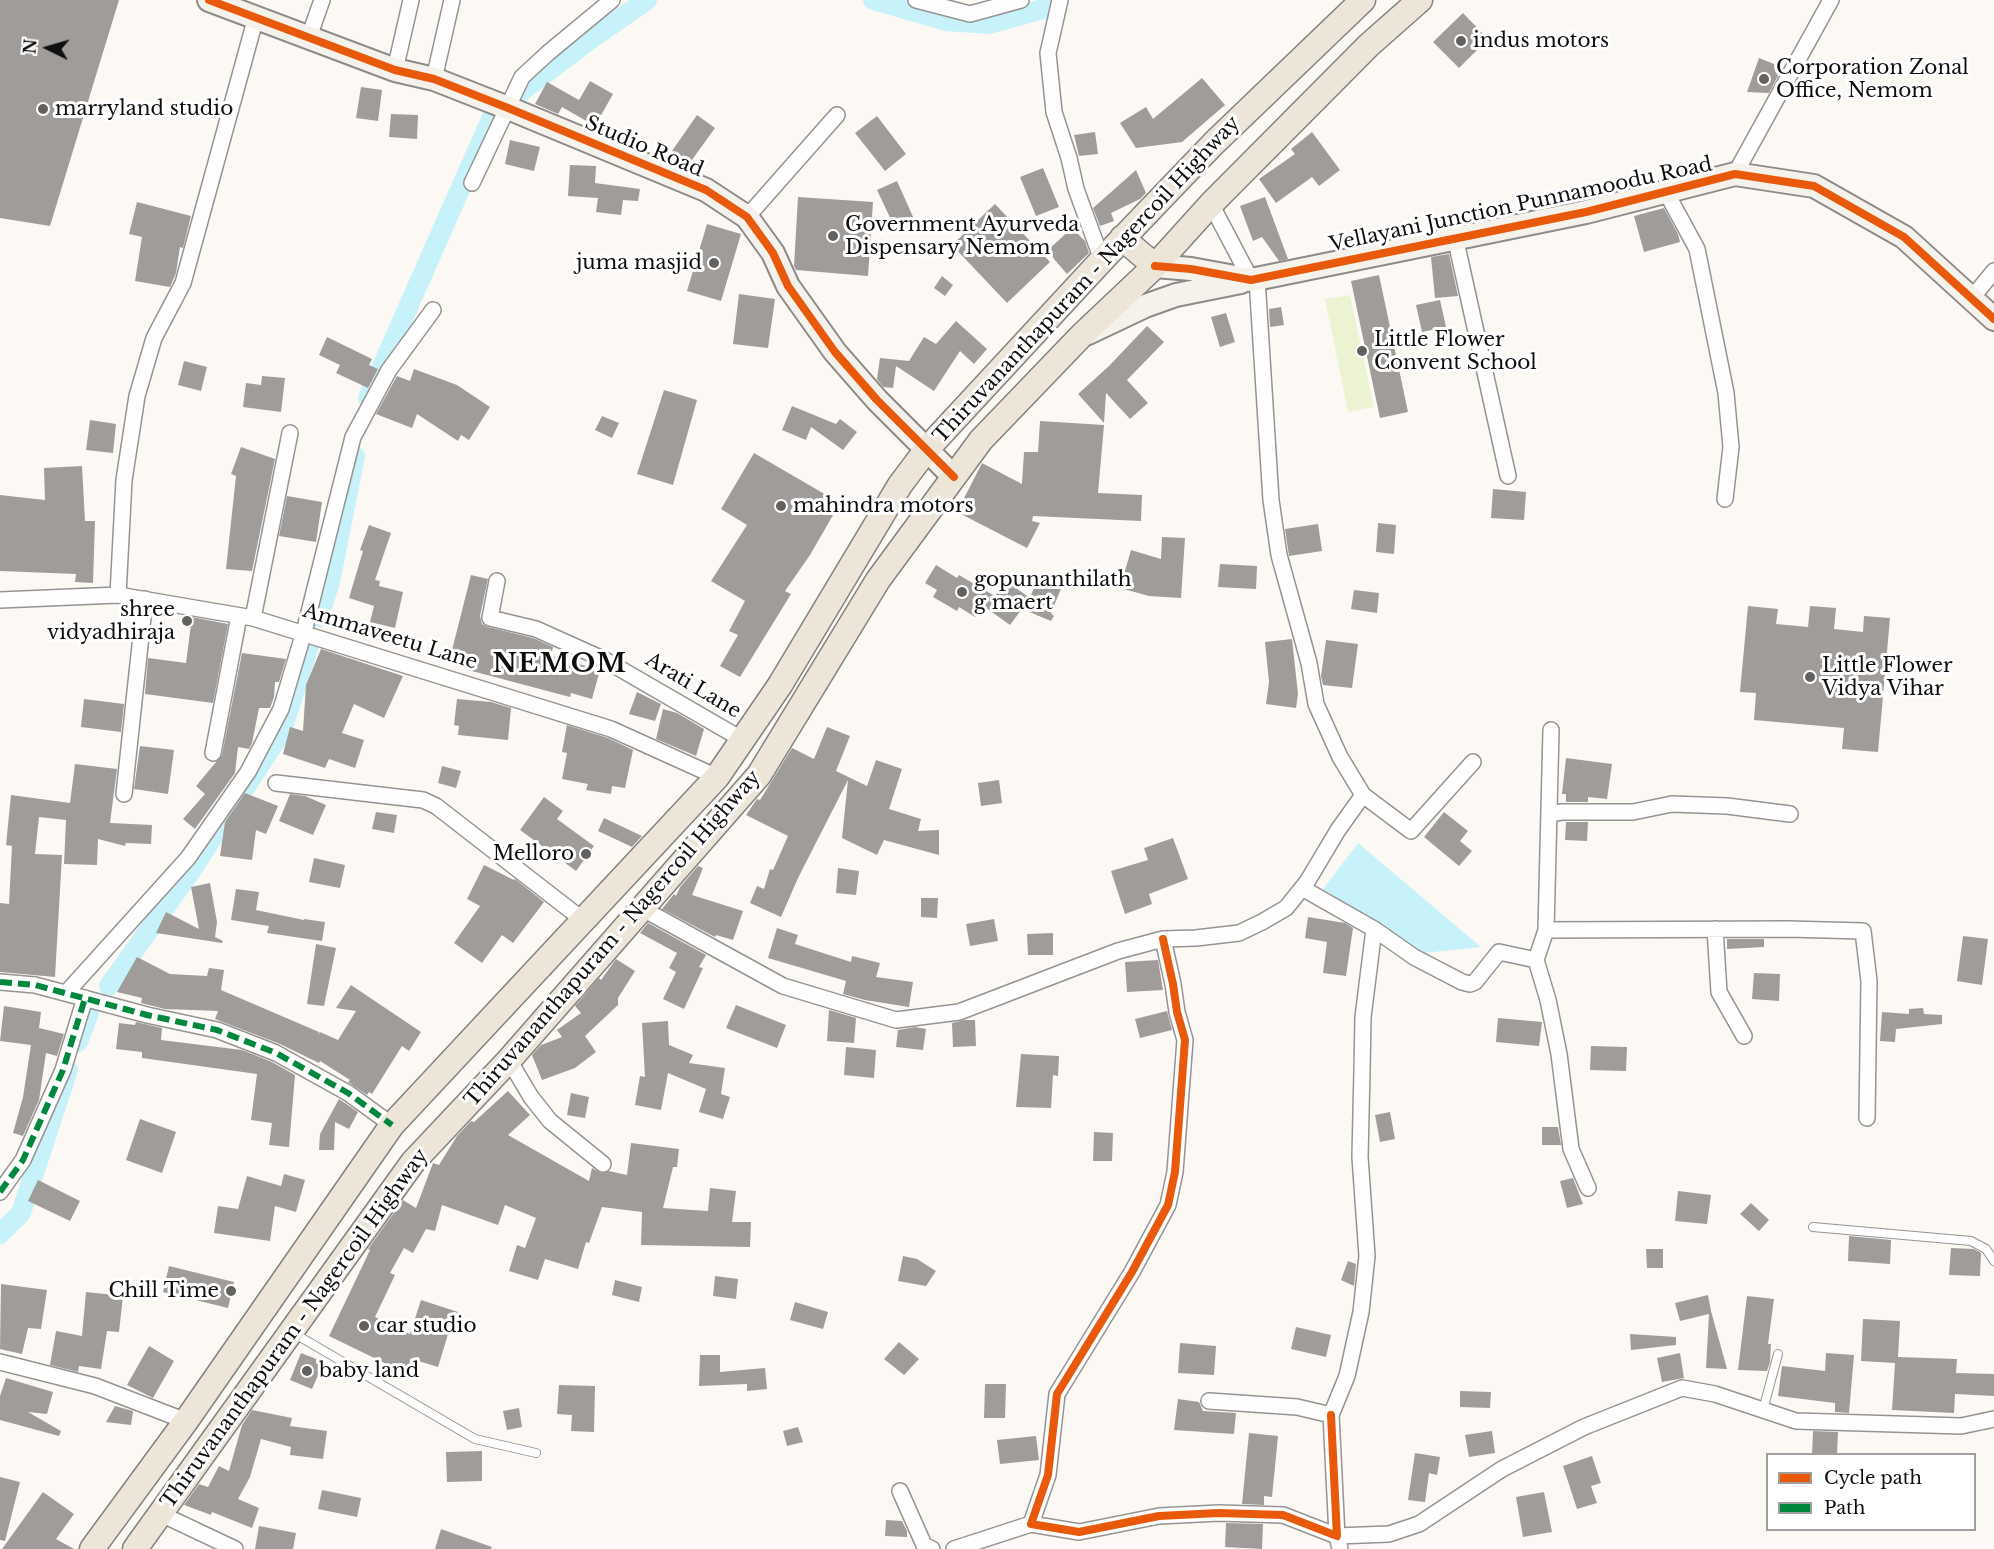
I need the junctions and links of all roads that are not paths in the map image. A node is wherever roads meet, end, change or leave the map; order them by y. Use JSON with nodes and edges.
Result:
{"nodes":[{"id":1,"x":209,"y":0,"type":"edge"},
{"id":2,"x":322,"y":0,"type":"edge"},
{"id":3,"x":411,"y":0,"type":"edge"},
{"id":4,"x":452,"y":0,"type":"edge"},
{"id":5,"x":612,"y":0,"type":"edge"},
{"id":6,"x":916,"y":0,"type":"edge"},
{"id":7,"x":1021,"y":0,"type":"edge"},
{"id":8,"x":1060,"y":0,"type":"edge"},
{"id":9,"x":1363,"y":0,"type":"edge"},
{"id":10,"x":1420,"y":0,"type":"edge"},
{"id":11,"x":1831,"y":0,"type":"edge"},
{"id":12,"x":256,"y":17,"type":"junction"},
{"id":13,"x":309,"y":37,"type":"junction"},
{"id":14,"x":395,"y":70,"type":"junction"},
{"id":15,"x":434,"y":80,"type":"junction"},
{"id":16,"x":508,"y":108,"type":"junction"},
{"id":17,"x":837,"y":115,"type":"dead end"},
{"id":18,"x":1735,"y":174,"type":"junction"},
{"id":19,"x":472,"y":183,"type":"dead end"},
{"id":20,"x":1666,"y":192,"type":"junction"},
{"id":21,"x":1211,"y":204,"type":"junction"},
{"id":22,"x":747,"y":217,"type":"junction"},
{"id":23,"x":1455,"y":237,"type":"junction"},
{"id":24,"x":1122,"y":238,"type":"junction"},
{"id":25,"x":1101,"y":260,"type":"junction"},
{"id":26,"x":1155,"y":266,"type":"junction"},
{"id":27,"x":1994,"y":271,"type":"edge"},
{"id":28,"x":1254,"y":280,"type":"junction"},
{"id":29,"x":1971,"y":298,"type":"junction"},
{"id":30,"x":433,"y":310,"type":"dead end"},
{"id":31,"x":1994,"y":320,"type":"edge"},
{"id":32,"x":1081,"y":336,"type":"junction"},
{"id":33,"x":290,"y":433,"type":"dead end"},
{"id":34,"x":927,"y":449,"type":"junction"},
{"id":35,"x":1508,"y":476,"type":"dead end"},
{"id":36,"x":954,"y":477,"type":"junction"},
{"id":37,"x":1725,"y":499,"type":"dead end"},
{"id":38,"x":497,"y":581,"type":"dead end"},
{"id":39,"x":118,"y":595,"type":"junction"},
{"id":40,"x":145,"y":599,"type":"junction"},
{"id":41,"x":0,"y":600,"type":"edge"},
{"id":42,"x":246,"y":617,"type":"junction"},
{"id":43,"x":304,"y":632,"type":"junction"},
{"id":44,"x":1551,"y":730,"type":"dead end"},
{"id":45,"x":743,"y":740,"type":"junction"},
{"id":46,"x":213,"y":753,"type":"dead end"},
{"id":47,"x":1473,"y":762,"type":"dead end"},
{"id":48,"x":717,"y":777,"type":"junction"},
{"id":49,"x":276,"y":783,"type":"dead end"},
{"id":50,"x":124,"y":794,"type":"dead end"},
{"id":51,"x":1363,"y":795,"type":"junction"},
{"id":52,"x":1549,"y":814,"type":"junction"},
{"id":53,"x":1790,"y":814,"type":"dead end"},
{"id":54,"x":1302,"y":888,"type":"junction"},
{"id":55,"x":642,"y":909,"type":"junction"},
{"id":56,"x":583,"y":920,"type":"junction"},
{"id":57,"x":1374,"y":929,"type":"junction"},
{"id":58,"x":1715,"y":929,"type":"junction"},
{"id":59,"x":1546,"y":930,"type":"junction"},
{"id":60,"x":1163,"y":939,"type":"junction"},
{"id":61,"x":1536,"y":960,"type":"junction"},
{"id":62,"x":0,"y":982,"type":"edge"},
{"id":63,"x":67,"y":992,"type":"junction"},
{"id":64,"x":86,"y":998,"type":"junction"},
{"id":65,"x":1744,"y":1036,"type":"dead end"},
{"id":66,"x":509,"y":1060,"type":"junction"},
{"id":67,"x":1867,"y":1118,"type":"dead end"},
{"id":68,"x":392,"y":1125,"type":"junction"},
{"id":69,"x":603,"y":1164,"type":"dead end"},
{"id":70,"x":1588,"y":1188,"type":"dead end"},
{"id":71,"x":0,"y":1192,"type":"edge"},
{"id":72,"x":1813,"y":1227,"type":"dead end"},
{"id":73,"x":1994,"y":1261,"type":"edge"},
{"id":74,"x":291,"y":1332,"type":"junction"},
{"id":75,"x":1778,"y":1354,"type":"dead end"},
{"id":76,"x":1,"y":1365,"type":"edge"},
{"id":77,"x":1209,"y":1401,"type":"dead end"},
{"id":78,"x":1763,"y":1410,"type":"junction"},
{"id":79,"x":1331,"y":1415,"type":"junction"},
{"id":80,"x":1994,"y":1419,"type":"edge"},
{"id":81,"x":186,"y":1421,"type":"junction"},
{"id":82,"x":536,"y":1453,"type":"dead end"},
{"id":83,"x":900,"y":1491,"type":"dead end"},
{"id":84,"x":161,"y":1514,"type":"junction"},
{"id":85,"x":1031,"y":1524,"type":"junction"},
{"id":86,"x":1338,"y":1543,"type":"edge"},
{"id":87,"x":92,"y":1549,"type":"edge"},
{"id":88,"x":135,"y":1549,"type":"edge"},
{"id":89,"x":235,"y":1549,"type":"edge"},
{"id":90,"x":932,"y":1549,"type":"edge"},
{"id":91,"x":954,"y":1549,"type":"edge"}],
"edges":[{"from":1,"to":12,"type":"street","name":"Studio Road"},
{"from":2,"to":13,"type":"street"},
{"from":3,"to":14,"type":"street"},
{"from":4,"to":15,"type":"street"},
{"from":5,"to":16,"type":"street"},
{"from":6,"to":7,"type":"street"},
{"from":8,"to":25,"type":"street"},
{"from":9,"to":24,"type":"main road","name":"Thiruvananthapuram - Nagercoil Highway"},
{"from":10,"to":21,"type":"main road","name":"Thiruvananthapuram - Nagercoil Highway"},
{"from":11,"to":18,"type":"street"},
{"from":12,"to":13,"type":"street","name":"Studio Road"},
{"from":12,"to":39,"type":"street"},
{"from":13,"to":14,"type":"street","name":"Studio Road"},
{"from":14,"to":15,"type":"street","name":"Studio Road"},
{"from":15,"to":16,"type":"street","name":"Studio Road"},
{"from":16,"to":19,"type":"street"},
{"from":16,"to":22,"type":"street","name":"Studio Road"},
{"from":17,"to":22,"type":"street"},
{"from":18,"to":20,"type":"street","name":"Vellayani Junction Punnamoodu Road"},
{"from":18,"to":29,"type":"street","name":"Vellayani Junction Punnamoodu Road"},
{"from":20,"to":23,"type":"street","name":"Vellayani Junction Punnamoodu Road"},
{"from":20,"to":37,"type":"street"},
{"from":21,"to":26,"type":"main road","name":"Thiruvananthapuram - Nagercoil Highway"},
{"from":21,"to":28,"type":"street"},
{"from":22,"to":34,"type":"street","name":"Studio Road"},
{"from":23,"to":28,"type":"street","name":"Vellayani Junction Punnamoodu Road"},
{"from":23,"to":35,"type":"street"},
{"from":24,"to":25,"type":"main road","name":"Thiruvananthapuram - Nagercoil Highway"},
{"from":24,"to":26,"type":"main road"},
{"from":25,"to":34,"type":"main road","name":"Thiruvananthapuram - Nagercoil Highway"},
{"from":26,"to":28,"type":"street","name":"Vellayani Junction Punnamoodu Road"},
{"from":26,"to":32,"type":"main road","name":"Thiruvananthapuram - Nagercoil Highway"},
{"from":27,"to":29,"type":"street"},
{"from":28,"to":32,"type":"street"},
{"from":28,"to":51,"type":"street"},
{"from":29,"to":31,"type":"street","name":"Vellayani Junction Punnamoodu Road"},
{"from":30,"to":43,"type":"street"},
{"from":32,"to":36,"type":"main road","name":"Thiruvananthapuram - Nagercoil Highway"},
{"from":33,"to":42,"type":"street"},
{"from":34,"to":36,"type":"street","name":"Studio Road"},
{"from":34,"to":45,"type":"main road","name":"Thiruvananthapuram - Nagercoil Highway"},
{"from":36,"to":55,"type":"main road","name":"Thiruvananthapuram - Nagercoil Highway"},
{"from":38,"to":45,"type":"street","name":"Arati Lane"},
{"from":39,"to":40,"type":"street","name":"Ammaveetu Lane"},
{"from":39,"to":41,"type":"street","name":"Ammaveetu Lane"},
{"from":40,"to":42,"type":"street","name":"Ammaveetu Lane"},
{"from":40,"to":50,"type":"street"},
{"from":42,"to":43,"type":"street","name":"Ammaveetu Lane"},
{"from":42,"to":46,"type":"street"},
{"from":43,"to":48,"type":"street","name":"Ammaveetu Lane"},
{"from":43,"to":63,"type":"street"},
{"from":44,"to":52,"type":"street"},
{"from":45,"to":48,"type":"main road","name":"Thiruvananthapuram - Nagercoil Highway"},
{"from":47,"to":51,"type":"street"},
{"from":48,"to":56,"type":"main road","name":"Thiruvananthapuram - Nagercoil Highway"},
{"from":49,"to":56,"type":"street"},
{"from":51,"to":54,"type":"street"},
{"from":52,"to":53,"type":"street"},
{"from":52,"to":59,"type":"street"},
{"from":54,"to":57,"type":"street"},
{"from":54,"to":60,"type":"street"},
{"from":55,"to":60,"type":"street"},
{"from":55,"to":66,"type":"main road","name":"Thiruvananthapuram - Nagercoil Highway"},
{"from":56,"to":68,"type":"main road","name":"Thiruvananthapuram - Nagercoil Highway"},
{"from":57,"to":61,"type":"street"},
{"from":57,"to":79,"type":"street"},
{"from":58,"to":59,"type":"street"},
{"from":58,"to":65,"type":"street"},
{"from":58,"to":67,"type":"street"},
{"from":59,"to":61,"type":"street"},
{"from":60,"to":85,"type":"street"},
{"from":61,"to":70,"type":"street"},
{"from":62,"to":63,"type":"street"},
{"from":63,"to":64,"type":"street"},
{"from":64,"to":68,"type":"street"},
{"from":64,"to":71,"type":"street"},
{"from":66,"to":69,"type":"street"},
{"from":66,"to":74,"type":"main road","name":"Thiruvananthapuram - Nagercoil Highway"},
{"from":68,"to":81,"type":"main road","name":"Thiruvananthapuram - Nagercoil Highway"},
{"from":72,"to":73,"type":"lane"},
{"from":74,"to":82,"type":"lane"},
{"from":74,"to":84,"type":"main road","name":"Thiruvananthapuram - Nagercoil Highway"},
{"from":75,"to":78,"type":"lane"},
{"from":76,"to":81,"type":"street"},
{"from":77,"to":79,"type":"street"},
{"from":78,"to":80,"type":"street"},
{"from":78,"to":86,"type":"street"},
{"from":79,"to":86,"type":"street"},
{"from":81,"to":87,"type":"main road","name":"Thiruvananthapuram - Nagercoil Highway"},
{"from":83,"to":90,"type":"street"},
{"from":84,"to":88,"type":"main road","name":"Thiruvananthapuram - Nagercoil Highway"},
{"from":84,"to":89,"type":"street"},
{"from":85,"to":86,"type":"street"},
{"from":85,"to":91,"type":"street"}]}
